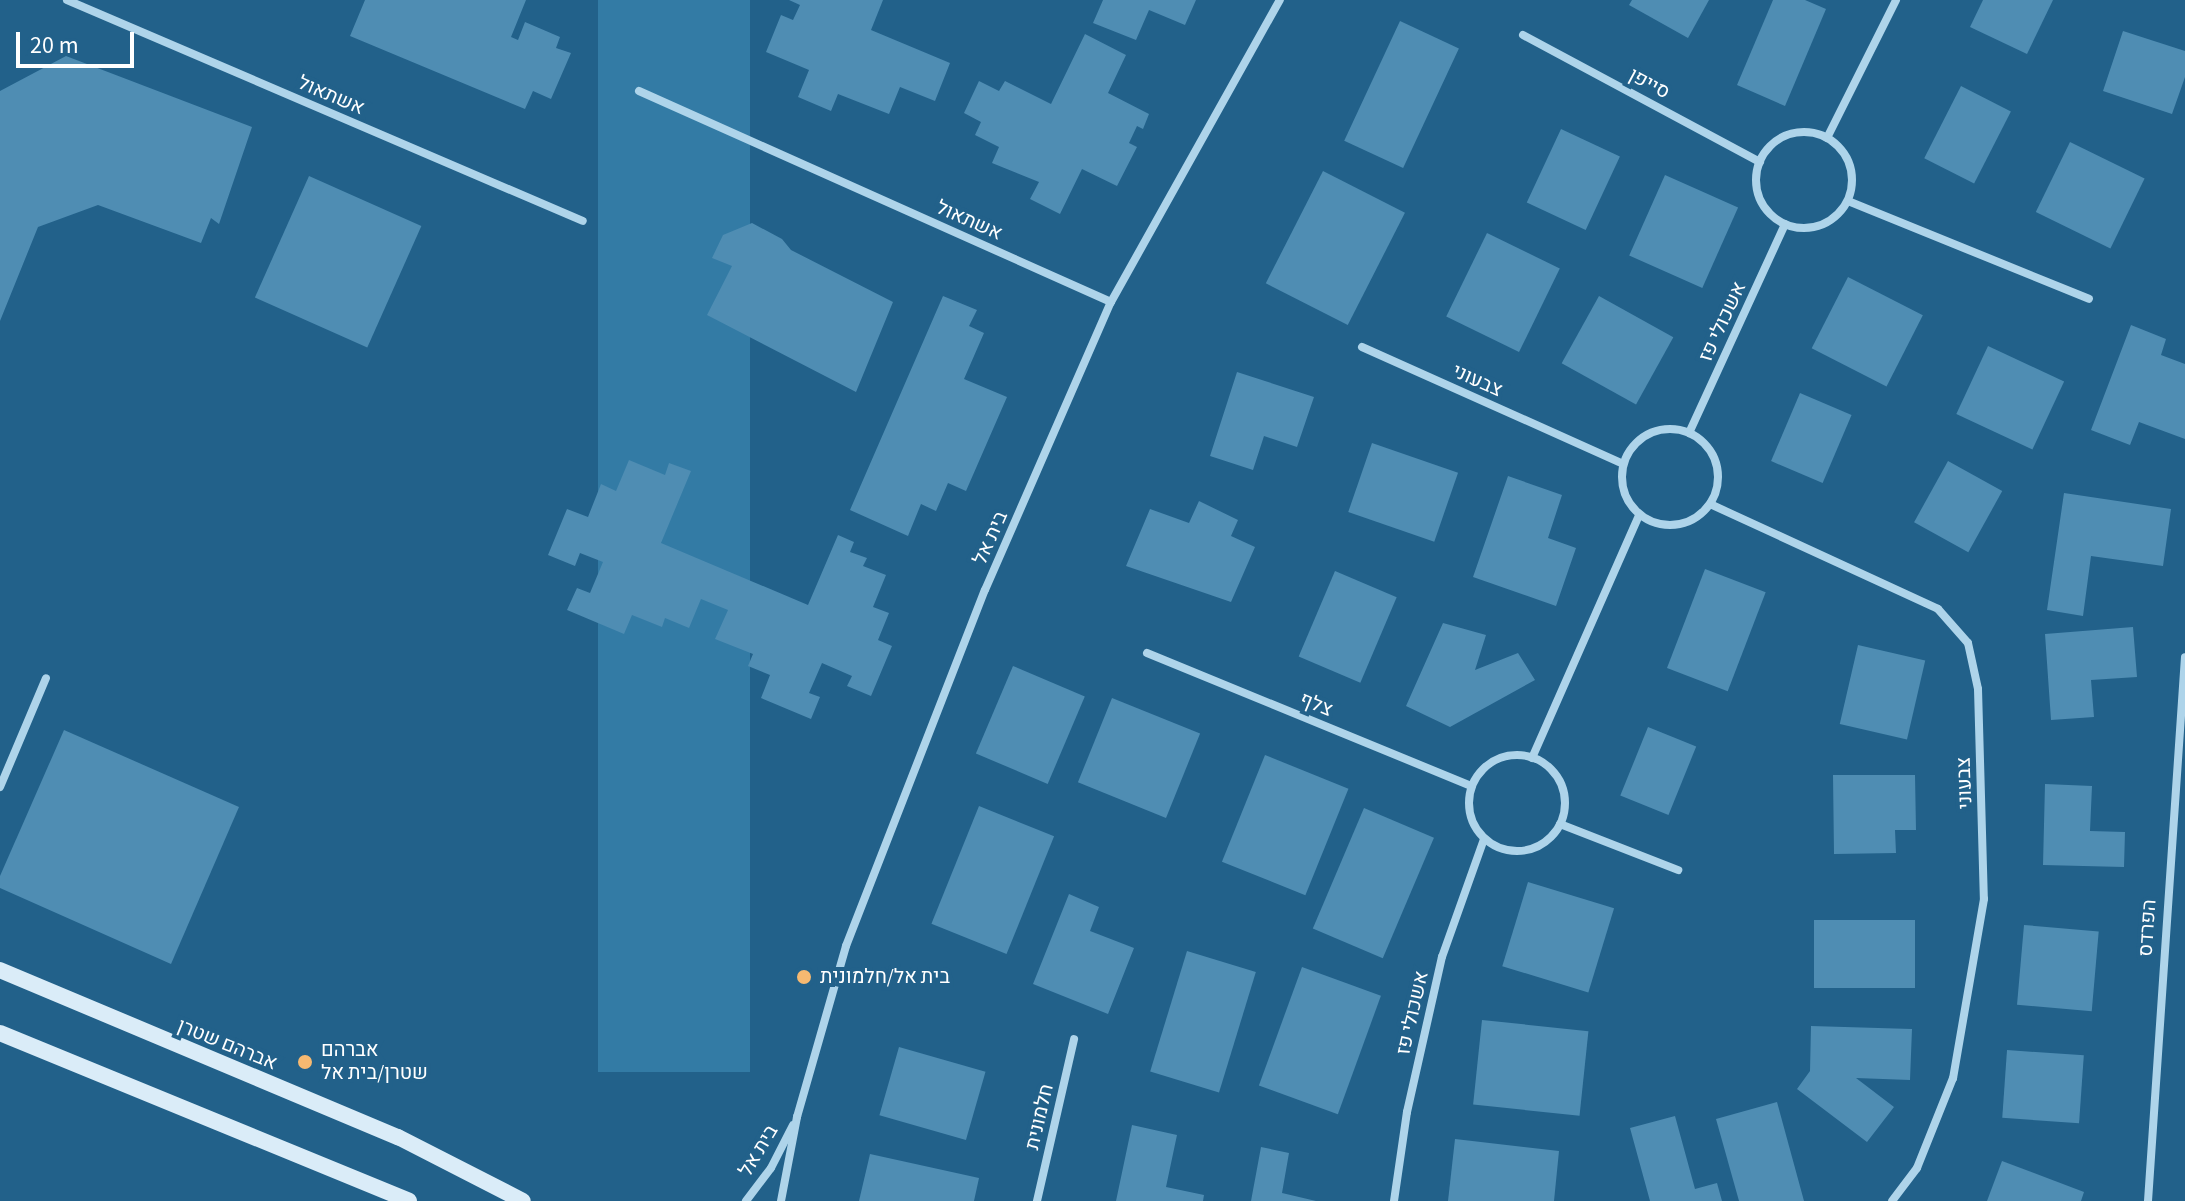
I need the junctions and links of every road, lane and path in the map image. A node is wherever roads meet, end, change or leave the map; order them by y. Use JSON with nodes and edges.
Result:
{"nodes":[{"id":1,"x":67,"y":0,"type":"edge"},
{"id":2,"x":1280,"y":0,"type":"edge"},
{"id":3,"x":1896,"y":0,"type":"edge"},
{"id":4,"x":1523,"y":35,"type":"dead end"},
{"id":5,"x":639,"y":91,"type":"dead end"},
{"id":6,"x":1827,"y":138,"type":"junction"},
{"id":7,"x":1760,"y":162,"type":"junction"},
{"id":8,"x":1848,"y":201,"type":"junction"},
{"id":9,"x":583,"y":221,"type":"dead end"},
{"id":10,"x":1785,"y":224,"type":"junction"},
{"id":11,"x":2089,"y":299,"type":"dead end"},
{"id":12,"x":1111,"y":302,"type":"junction"},
{"id":13,"x":1362,"y":347,"type":"dead end"},
{"id":14,"x":1689,"y":433,"type":"junction"},
{"id":15,"x":1623,"y":464,"type":"junction"},
{"id":16,"x":1710,"y":504,"type":"junction"},
{"id":17,"x":1639,"y":515,"type":"junction"},
{"id":18,"x":1147,"y":653,"type":"dead end"},
{"id":19,"x":2185,"y":657,"type":"edge"},
{"id":20,"x":46,"y":678,"type":"dead end"},
{"id":21,"x":1532,"y":758,"type":"junction"},
{"id":22,"x":1472,"y":786,"type":"junction"},
{"id":23,"x":0,"y":787,"type":"edge"},
{"id":24,"x":1560,"y":824,"type":"junction"},
{"id":25,"x":1484,"y":839,"type":"junction"},
{"id":26,"x":1678,"y":870,"type":"dead end"},
{"id":27,"x":0,"y":970,"type":"edge"},
{"id":28,"x":0,"y":1033,"type":"edge"},
{"id":29,"x":1074,"y":1039,"type":"dead end"},
{"id":30,"x":797,"y":1117,"type":"junction"},
{"id":31,"x":409,"y":1201,"type":"edge"},
{"id":32,"x":523,"y":1201,"type":"edge"},
{"id":33,"x":746,"y":1201,"type":"edge"},
{"id":34,"x":781,"y":1201,"type":"edge"},
{"id":35,"x":1037,"y":1201,"type":"edge"},
{"id":36,"x":1394,"y":1201,"type":"edge"},
{"id":37,"x":1892,"y":1201,"type":"edge"},
{"id":38,"x":2148,"y":1201,"type":"edge"}],
"edges":[{"from":1,"to":9,"type":"street","name":"אשתאול"},
{"from":2,"to":12,"type":"street","name":"בית אל"},
{"from":3,"to":6,"type":"street"},
{"from":4,"to":7,"type":"street","name":"סייפן"},
{"from":5,"to":12,"type":"street","name":"אשתאול"},
{"from":6,"to":7,"type":"street"},
{"from":6,"to":8,"type":"street"},
{"from":7,"to":10,"type":"street"},
{"from":8,"to":10,"type":"street"},
{"from":8,"to":11,"type":"street"},
{"from":10,"to":14,"type":"street","name":"אשכולי פז"},
{"from":12,"to":30,"type":"street","name":"בית אל"},
{"from":13,"to":15,"type":"street","name":"צבעוני"},
{"from":14,"to":15,"type":"street"},
{"from":14,"to":16,"type":"street"},
{"from":15,"to":17,"type":"street"},
{"from":16,"to":17,"type":"street"},
{"from":16,"to":37,"type":"street","name":"צבעוני"},
{"from":17,"to":21,"type":"street"},
{"from":18,"to":22,"type":"street","name":"צלף"},
{"from":19,"to":38,"type":"street","name":"הפרדס"},
{"from":20,"to":23,"type":"street"},
{"from":21,"to":22,"type":"street"},
{"from":21,"to":24,"type":"street"},
{"from":22,"to":25,"type":"street"},
{"from":24,"to":25,"type":"street"},
{"from":24,"to":26,"type":"street"},
{"from":25,"to":36,"type":"street","name":"אשכולי פז"},
{"from":27,"to":32,"type":"street","name":"אברהם שטרן"},
{"from":28,"to":31,"type":"street"},
{"from":29,"to":35,"type":"street","name":"חלמונית"},
{"from":30,"to":33,"type":"street","name":"בית אל"},
{"from":30,"to":34,"type":"street","name":"בית אל"}]}
